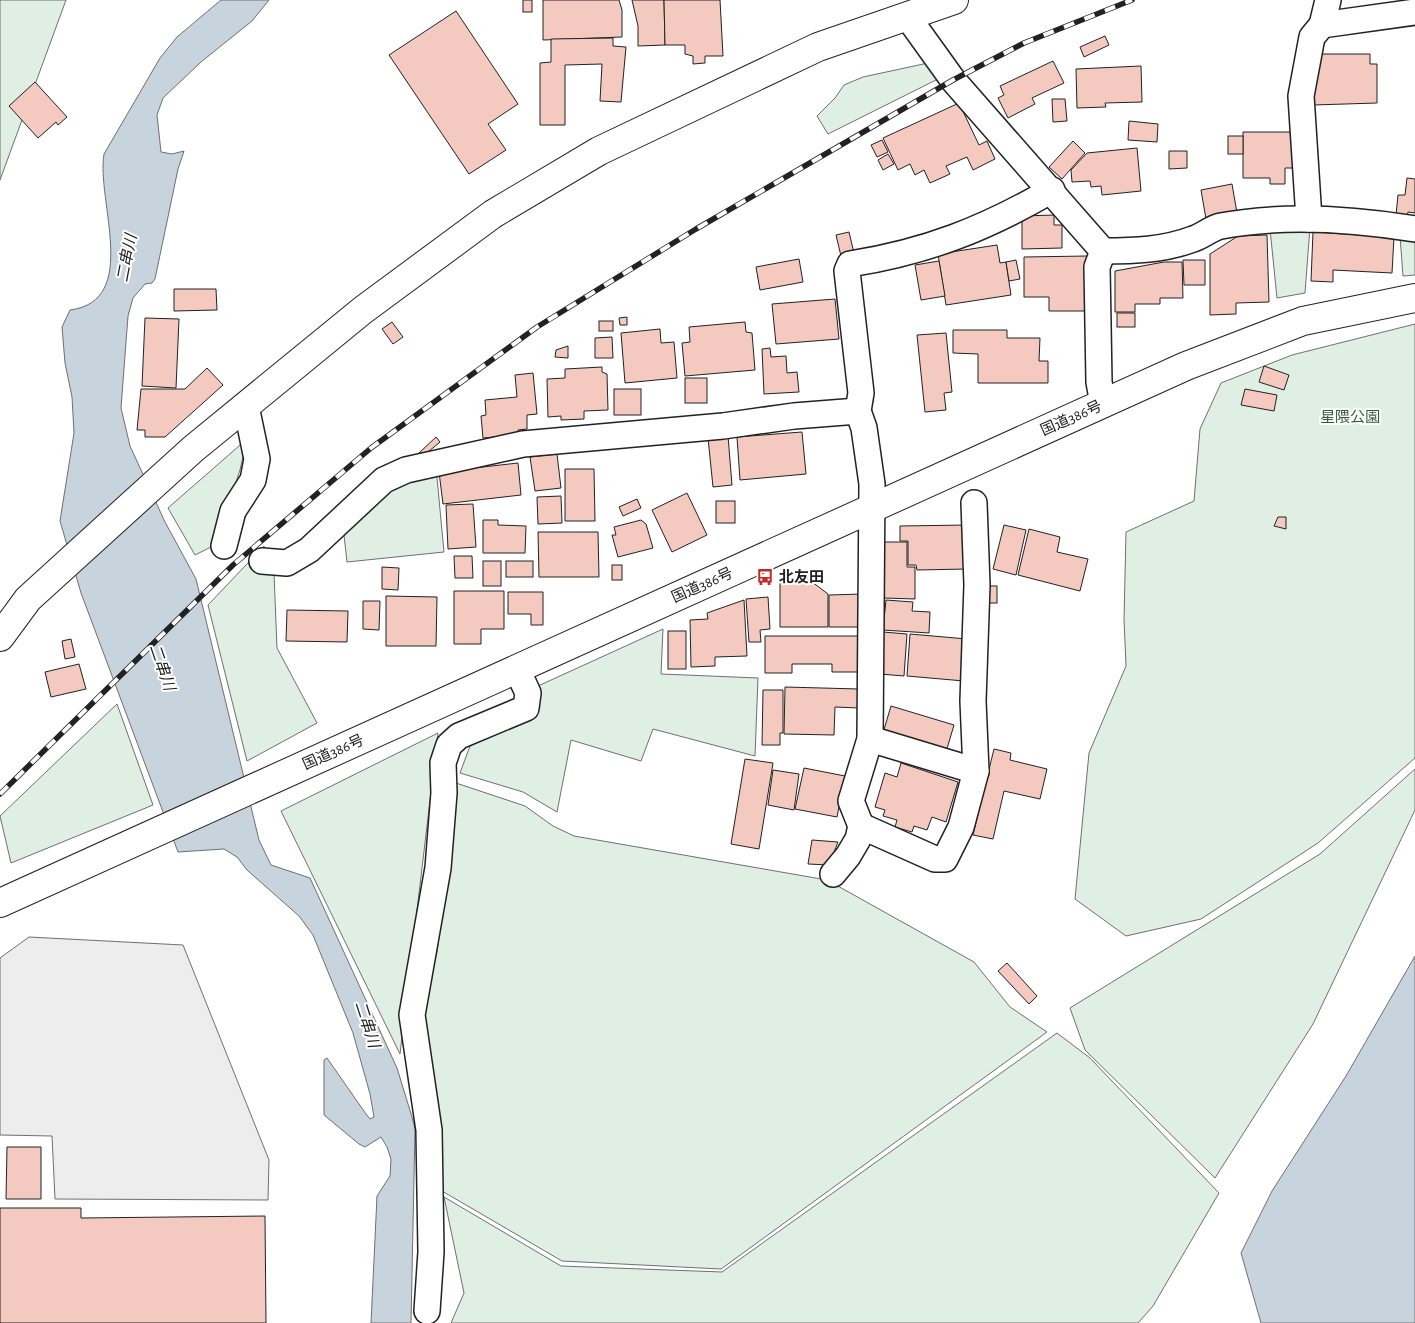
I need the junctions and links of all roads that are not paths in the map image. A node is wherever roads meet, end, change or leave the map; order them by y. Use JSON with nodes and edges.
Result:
{"nodes":[{"id":1,"x":954,"y":0,"type":"edge"},
{"id":2,"x":1328,"y":0,"type":"edge"},
{"id":3,"x":1415,"y":12,"type":"edge"},
{"id":4,"x":907,"y":16,"type":"junction"},
{"id":5,"x":1322,"y":25,"type":"junction"},
{"id":6,"x":1052,"y":190,"type":"junction"},
{"id":7,"x":1309,"y":219,"type":"junction"},
{"id":8,"x":1415,"y":228,"type":"edge"},
{"id":9,"x":1103,"y":251,"type":"junction"},
{"id":10,"x":1415,"y":298,"type":"edge"},
{"id":11,"x":1103,"y":404,"type":"junction"},
{"id":12,"x":246,"y":406,"type":"junction"},
{"id":13,"x":858,"y":411,"type":"junction"},
{"id":14,"x":974,"y":503,"type":"dead end"},
{"id":15,"x":872,"y":509,"type":"junction"},
{"id":16,"x":224,"y":546,"type":"dead end"},
{"id":17,"x":262,"y":561,"type":"dead end"},
{"id":18,"x":0,"y":637,"type":"edge"},
{"id":19,"x":517,"y":669,"type":"junction"},
{"id":20,"x":870,"y":739,"type":"junction"},
{"id":21,"x":976,"y":770,"type":"junction"},
{"id":22,"x":861,"y":826,"type":"junction"},
{"id":23,"x":832,"y":874,"type":"dead end"},
{"id":24,"x":0,"y":903,"type":"edge"},
{"id":25,"x":427,"y":1312,"type":"dead end"}],
"edges":[{"from":1,"to":4,"type":"main road"},
{"from":2,"to":5,"type":"street"},
{"from":3,"to":5,"type":"street"},
{"from":4,"to":6,"type":"street"},
{"from":4,"to":12,"type":"main road"},
{"from":5,"to":7,"type":"street"},
{"from":6,"to":9,"type":"street"},
{"from":6,"to":13,"type":"street"},
{"from":7,"to":8,"type":"street"},
{"from":7,"to":9,"type":"street"},
{"from":9,"to":11,"type":"street"},
{"from":10,"to":11,"type":"main road","name":"国道386号"},
{"from":11,"to":15,"type":"main road","name":"国道386号"},
{"from":12,"to":16,"type":"street"},
{"from":12,"to":18,"type":"main road"},
{"from":13,"to":15,"type":"street"},
{"from":13,"to":17,"type":"street"},
{"from":14,"to":21,"type":"street"},
{"from":15,"to":19,"type":"main road","name":"国道386号"},
{"from":15,"to":20,"type":"street"},
{"from":19,"to":24,"type":"main road","name":"国道386号"},
{"from":19,"to":25,"type":"street"},
{"from":20,"to":21,"type":"street"},
{"from":20,"to":22,"type":"street"},
{"from":21,"to":22,"type":"street"},
{"from":22,"to":23,"type":"street"}]}
